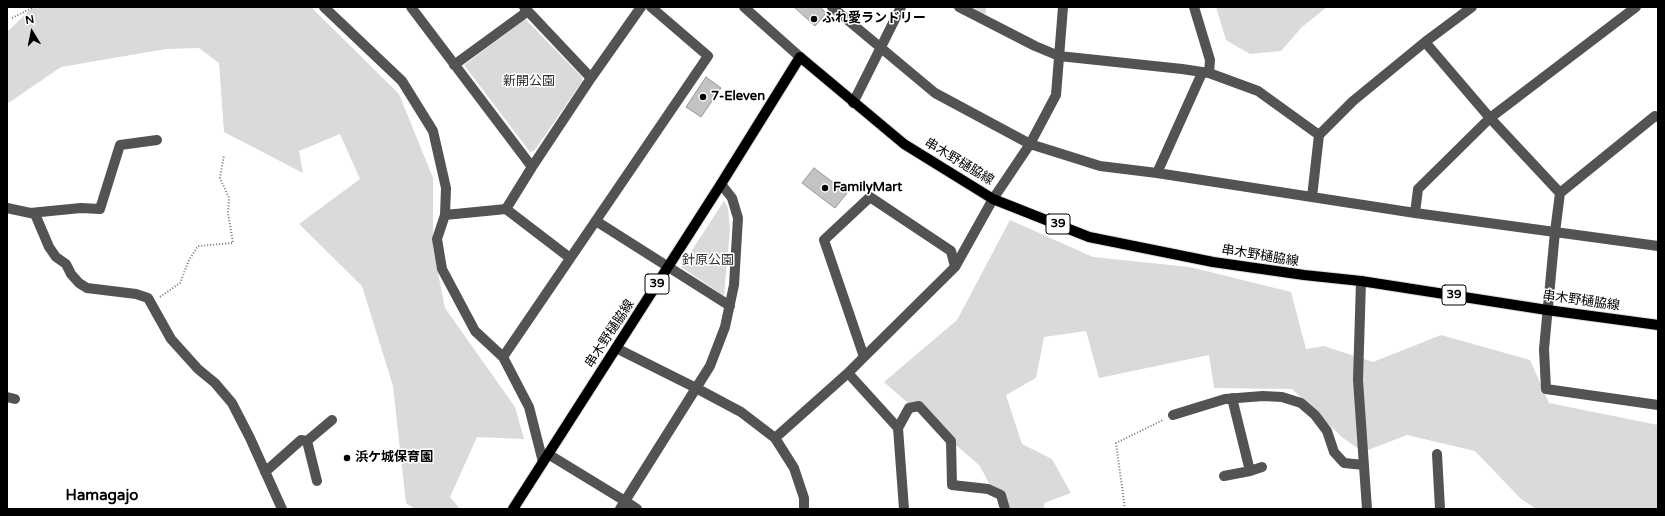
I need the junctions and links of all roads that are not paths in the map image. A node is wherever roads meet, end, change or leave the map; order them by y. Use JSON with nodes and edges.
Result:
{"nodes":[{"id":1,"x":324,"y":7,"type":"edge"},
{"id":2,"x":411,"y":7,"type":"edge"},
{"id":3,"x":641,"y":7,"type":"edge"},
{"id":4,"x":651,"y":7,"type":"edge"},
{"id":5,"x":744,"y":7,"type":"edge"},
{"id":6,"x":832,"y":7,"type":"edge"},
{"id":7,"x":901,"y":7,"type":"edge"},
{"id":8,"x":959,"y":7,"type":"edge"},
{"id":9,"x":1063,"y":7,"type":"edge"},
{"id":10,"x":1194,"y":7,"type":"edge"},
{"id":11,"x":1472,"y":7,"type":"edge"},
{"id":12,"x":1636,"y":7,"type":"edge"},
{"id":13,"x":526,"y":9,"type":"edge"},
{"id":14,"x":1425,"y":42,"type":"junction"},
{"id":15,"x":881,"y":47,"type":"junction"},
{"id":16,"x":1059,"y":56,"type":"junction"},
{"id":17,"x":800,"y":57,"type":"junction"},
{"id":18,"x":454,"y":65,"type":"junction"},
{"id":19,"x":1205,"y":73,"type":"junction"},
{"id":20,"x":591,"y":78,"type":"junction"},
{"id":21,"x":853,"y":102,"type":"junction"},
{"id":22,"x":1658,"y":116,"type":"edge"},
{"id":23,"x":1490,"y":118,"type":"junction"},
{"id":24,"x":1319,"y":135,"type":"junction"},
{"id":25,"x":157,"y":140,"type":"dead end"},
{"id":26,"x":1030,"y":144,"type":"junction"},
{"id":27,"x":532,"y":167,"type":"junction"},
{"id":28,"x":1157,"y":173,"type":"junction"},
{"id":29,"x":721,"y":184,"type":"junction"},
{"id":30,"x":1560,"y":193,"type":"junction"},
{"id":31,"x":1312,"y":197,"type":"junction"},
{"id":32,"x":993,"y":199,"type":"junction"},
{"id":33,"x":7,"y":208,"type":"edge"},
{"id":34,"x":506,"y":209,"type":"junction"},
{"id":35,"x":30,"y":213,"type":"junction"},
{"id":36,"x":1415,"y":213,"type":"junction"},
{"id":37,"x":445,"y":215,"type":"junction"},
{"id":38,"x":596,"y":221,"type":"junction"},
{"id":39,"x":1555,"y":232,"type":"junction"},
{"id":40,"x":1658,"y":246,"type":"edge"},
{"id":41,"x":570,"y":258,"type":"junction"},
{"id":42,"x":668,"y":267,"type":"junction"},
{"id":43,"x":954,"y":267,"type":"junction"},
{"id":44,"x":1361,"y":281,"type":"junction"},
{"id":45,"x":730,"y":306,"type":"junction"},
{"id":46,"x":1547,"y":310,"type":"junction"},
{"id":47,"x":1658,"y":325,"type":"edge"},
{"id":48,"x":616,"y":348,"type":"junction"},
{"id":49,"x":504,"y":357,"type":"junction"},
{"id":50,"x":864,"y":357,"type":"junction"},
{"id":51,"x":848,"y":373,"type":"junction"},
{"id":52,"x":696,"y":388,"type":"junction"},
{"id":53,"x":1232,"y":398,"type":"junction"},
{"id":54,"x":1658,"y":405,"type":"edge"},
{"id":55,"x":1173,"y":415,"type":"road end"},
{"id":56,"x":332,"y":420,"type":"dead end"},
{"id":57,"x":898,"y":428,"type":"junction"},
{"id":58,"x":775,"y":438,"type":"junction"},
{"id":59,"x":307,"y":441,"type":"junction"},
{"id":60,"x":1438,"y":454,"type":"dead end"},
{"id":61,"x":546,"y":458,"type":"junction"},
{"id":62,"x":1364,"y":465,"type":"junction"},
{"id":63,"x":1262,"y":467,"type":"dead end"},
{"id":64,"x":1250,"y":471,"type":"junction"},
{"id":65,"x":265,"y":472,"type":"junction"},
{"id":66,"x":1224,"y":476,"type":"dead end"},
{"id":67,"x":317,"y":481,"type":"dead end"},
{"id":68,"x":622,"y":505,"type":"edge"},
{"id":69,"x":282,"y":509,"type":"edge"},
{"id":70,"x":513,"y":509,"type":"edge"},
{"id":71,"x":637,"y":509,"type":"edge"},
{"id":72,"x":804,"y":509,"type":"edge"},
{"id":73,"x":904,"y":509,"type":"edge"},
{"id":74,"x":1005,"y":509,"type":"edge"},
{"id":75,"x":1367,"y":509,"type":"edge"},
{"id":76,"x":1440,"y":509,"type":"edge"}],
"edges":[{"from":1,"to":37,"type":"street"},
{"from":2,"to":18,"type":"street"},
{"from":3,"to":20,"type":"street"},
{"from":4,"to":38,"type":"street"},
{"from":5,"to":17,"type":"street"},
{"from":6,"to":15,"type":"street"},
{"from":7,"to":15,"type":"street"},
{"from":8,"to":16,"type":"street"},
{"from":9,"to":16,"type":"street"},
{"from":10,"to":19,"type":"street"},
{"from":11,"to":14,"type":"street"},
{"from":12,"to":23,"type":"street"},
{"from":13,"to":18,"type":"street"},
{"from":13,"to":20,"type":"street"},
{"from":14,"to":23,"type":"street"},
{"from":14,"to":24,"type":"street"},
{"from":15,"to":21,"type":"street"},
{"from":15,"to":26,"type":"street"},
{"from":16,"to":19,"type":"street"},
{"from":16,"to":26,"type":"street"},
{"from":17,"to":21,"type":"main road","name":"串木野樋脇線","number":"39"},
{"from":17,"to":29,"type":"main road","name":"串木野樋脇線","number":"39"},
{"from":18,"to":27,"type":"street"},
{"from":19,"to":24,"type":"street"},
{"from":19,"to":28,"type":"street"},
{"from":20,"to":27,"type":"street"},
{"from":21,"to":32,"type":"main road","name":"串木野樋脇線","number":"39"},
{"from":22,"to":30,"type":"street"},
{"from":23,"to":30,"type":"street"},
{"from":23,"to":36,"type":"street"},
{"from":24,"to":31,"type":"street"},
{"from":25,"to":35,"type":"street"},
{"from":26,"to":28,"type":"street"},
{"from":26,"to":32,"type":"street"},
{"from":27,"to":34,"type":"street"},
{"from":28,"to":31,"type":"street"},
{"from":29,"to":42,"type":"main road","name":"串木野樋脇線","number":"39"},
{"from":29,"to":45,"type":"street"},
{"from":30,"to":39,"type":"street"},
{"from":31,"to":36,"type":"street"},
{"from":32,"to":43,"type":"street"},
{"from":32,"to":44,"type":"main road","name":"串木野樋脇線","number":"39"},
{"from":33,"to":35,"type":"street"},
{"from":34,"to":37,"type":"street"},
{"from":34,"to":41,"type":"street"},
{"from":35,"to":65,"type":"street"},
{"from":36,"to":39,"type":"street"},
{"from":37,"to":49,"type":"street"},
{"from":38,"to":41,"type":"street"},
{"from":38,"to":42,"type":"street"},
{"from":39,"to":40,"type":"street"},
{"from":39,"to":46,"type":"street"},
{"from":41,"to":49,"type":"street"},
{"from":42,"to":45,"type":"street"},
{"from":42,"to":48,"type":"main road","name":"串木野樋脇線","number":"39"},
{"from":43,"to":50,"type":"street"},
{"from":43,"to":50,"type":"street"},
{"from":44,"to":46,"type":"main road","name":"串木野樋脇線","number":"39"},
{"from":44,"to":62,"type":"street"},
{"from":45,"to":52,"type":"street"},
{"from":46,"to":47,"type":"main road","name":"串木野樋脇線","number":"39"},
{"from":46,"to":54,"type":"street"},
{"from":48,"to":52,"type":"street"},
{"from":48,"to":61,"type":"main road","name":"串木野樋脇線","number":"39"},
{"from":49,"to":61,"type":"street"},
{"from":50,"to":51,"type":"street"},
{"from":51,"to":57,"type":"street"},
{"from":51,"to":58,"type":"street"},
{"from":52,"to":58,"type":"street"},
{"from":52,"to":68,"type":"street"},
{"from":53,"to":55,"type":"street"},
{"from":53,"to":62,"type":"street"},
{"from":53,"to":64,"type":"street"},
{"from":56,"to":59,"type":"street"},
{"from":57,"to":73,"type":"street"},
{"from":57,"to":74,"type":"street"},
{"from":58,"to":72,"type":"street"},
{"from":59,"to":65,"type":"street"},
{"from":59,"to":67,"type":"street"},
{"from":60,"to":76,"type":"street"},
{"from":61,"to":68,"type":"street"},
{"from":61,"to":70,"type":"main road","name":"串木野樋脇線","number":"39"},
{"from":62,"to":75,"type":"street"},
{"from":63,"to":64,"type":"street"},
{"from":64,"to":66,"type":"street"},
{"from":65,"to":69,"type":"street"},
{"from":68,"to":71,"type":"street"}]}
